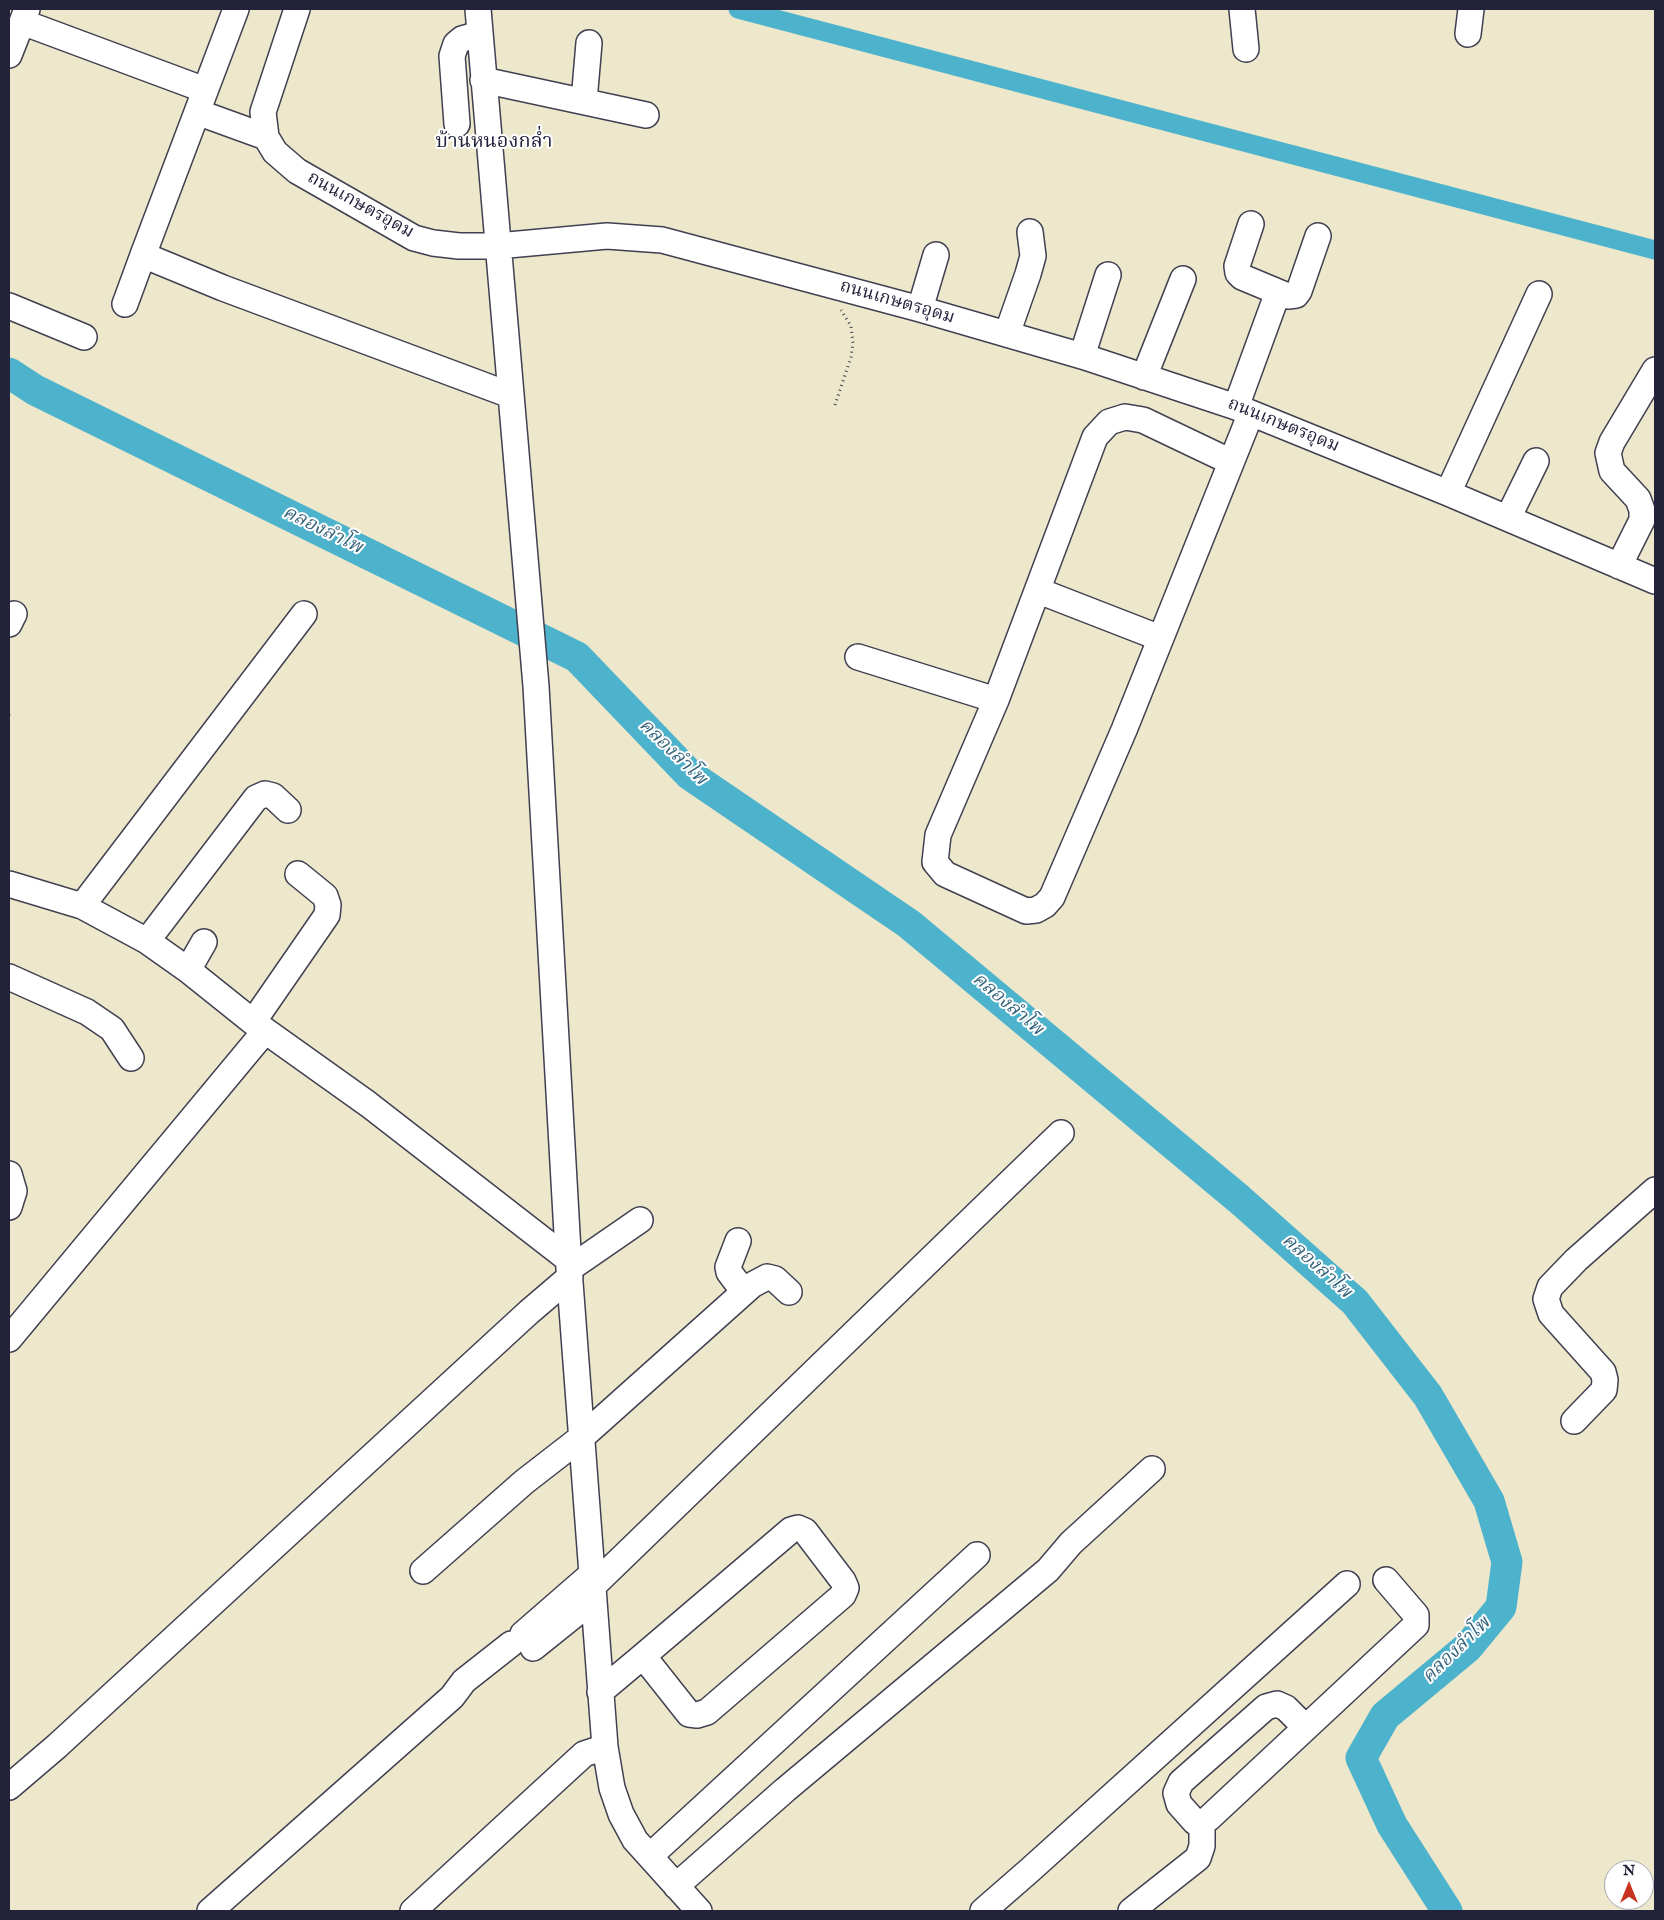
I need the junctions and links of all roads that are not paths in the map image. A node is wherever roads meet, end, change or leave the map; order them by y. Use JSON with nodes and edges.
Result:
{"nodes":[{"id":1,"x":236,"y":9,"type":"edge"},
{"id":2,"x":297,"y":9,"type":"edge"},
{"id":3,"x":478,"y":9,"type":"edge"},
{"id":4,"x":1242,"y":9,"type":"edge"},
{"id":5,"x":1471,"y":9,"type":"edge"},
{"id":6,"x":24,"y":15,"type":"edge"},
{"id":7,"x":478,"y":34,"type":"junction"},
{"id":8,"x":1468,"y":34,"type":"dead end"},
{"id":9,"x":590,"y":43,"type":"dead end"},
{"id":10,"x":1246,"y":49,"type":"dead end"},
{"id":11,"x":9,"y":55,"type":"edge"},
{"id":12,"x":483,"y":80,"type":"junction"},
{"id":13,"x":201,"y":101,"type":"junction"},
{"id":14,"x":584,"y":101,"type":"junction"},
{"id":15,"x":646,"y":114,"type":"dead end"},
{"id":16,"x":457,"y":124,"type":"dead end"},
{"id":17,"x":266,"y":137,"type":"junction"},
{"id":18,"x":1252,"y":224,"type":"dead end"},
{"id":19,"x":1030,"y":232,"type":"dead end"},
{"id":20,"x":1318,"y":236,"type":"dead end"},
{"id":21,"x":497,"y":246,"type":"junction"},
{"id":22,"x":143,"y":255,"type":"junction"},
{"id":23,"x":936,"y":255,"type":"dead end"},
{"id":24,"x":1108,"y":276,"type":"dead end"},
{"id":25,"x":1183,"y":279,"type":"dead end"},
{"id":26,"x":1278,"y":292,"type":"junction"},
{"id":27,"x":1539,"y":294,"type":"dead end"},
{"id":28,"x":125,"y":304,"type":"dead end"},
{"id":29,"x":9,"y":306,"type":"edge"},
{"id":30,"x":920,"y":309,"type":"junction"},
{"id":31,"x":1007,"y":334,"type":"junction"},
{"id":32,"x":84,"y":337,"type":"dead end"},
{"id":33,"x":1082,"y":356,"type":"junction"},
{"id":34,"x":1655,"y":370,"type":"edge"},
{"id":35,"x":1144,"y":377,"type":"junction"},
{"id":36,"x":510,"y":395,"type":"junction"},
{"id":37,"x":1243,"y":410,"type":"junction"},
{"id":38,"x":1536,"y":461,"type":"dead end"},
{"id":39,"x":1231,"y":462,"type":"junction"},
{"id":40,"x":1448,"y":493,"type":"junction"},
{"id":41,"x":1508,"y":518,"type":"junction"},
{"id":42,"x":1619,"y":566,"type":"junction"},
{"id":43,"x":1655,"y":581,"type":"edge"},
{"id":44,"x":1039,"y":591,"type":"junction"},
{"id":45,"x":304,"y":614,"type":"dead end"},
{"id":46,"x":1160,"y":638,"type":"junction"},
{"id":47,"x":858,"y":657,"type":"dead end"},
{"id":48,"x":996,"y":700,"type":"junction"},
{"id":49,"x":288,"y":810,"type":"dead end"},
{"id":50,"x":298,"y":874,"type":"dead end"},
{"id":51,"x":9,"y":884,"type":"edge"},
{"id":52,"x":82,"y":906,"type":"junction"},
{"id":53,"x":147,"y":941,"type":"junction"},
{"id":54,"x":204,"y":942,"type":"dead end"},
{"id":55,"x":188,"y":970,"type":"junction"},
{"id":56,"x":9,"y":977,"type":"edge"},
{"id":57,"x":259,"y":1026,"type":"junction"},
{"id":58,"x":131,"y":1058,"type":"dead end"},
{"id":59,"x":1061,"y":1134,"type":"dead end"},
{"id":60,"x":9,"y":1174,"type":"edge"},
{"id":61,"x":1655,"y":1190,"type":"edge"},
{"id":62,"x":9,"y":1207,"type":"edge"},
{"id":63,"x":640,"y":1220,"type":"dead end"},
{"id":64,"x":738,"y":1241,"type":"dead end"},
{"id":65,"x":569,"y":1268,"type":"junction"},
{"id":66,"x":744,"y":1292,"type":"junction"},
{"id":67,"x":789,"y":1292,"type":"dead end"},
{"id":68,"x":9,"y":1339,"type":"edge"},
{"id":69,"x":1574,"y":1420,"type":"dead end"},
{"id":70,"x":582,"y":1437,"type":"junction"},
{"id":71,"x":1152,"y":1469,"type":"dead end"},
{"id":72,"x":976,"y":1555,"type":"dead end"},
{"id":73,"x":423,"y":1571,"type":"dead end"},
{"id":74,"x":1386,"y":1580,"type":"dead end"},
{"id":75,"x":1347,"y":1584,"type":"dead end"},
{"id":76,"x":593,"y":1586,"type":"junction"},
{"id":77,"x":643,"y":1656,"type":"junction"},
{"id":78,"x":600,"y":1692,"type":"junction"},
{"id":79,"x":1305,"y":1727,"type":"junction"},
{"id":80,"x":605,"y":1746,"type":"junction"},
{"id":81,"x":9,"y":1787,"type":"edge"},
{"id":82,"x":1202,"y":1823,"type":"junction"},
{"id":83,"x":650,"y":1856,"type":"junction"},
{"id":84,"x":676,"y":1886,"type":"junction"},
{"id":85,"x":693,"y":1909,"type":"edge"},
{"id":86,"x":210,"y":1911,"type":"edge"},
{"id":87,"x":413,"y":1911,"type":"edge"},
{"id":88,"x":983,"y":1911,"type":"edge"},
{"id":89,"x":1131,"y":1911,"type":"edge"}],
"edges":[{"from":1,"to":13,"type":"street"},
{"from":2,"to":17,"type":"street","name":"ถนนเกษตรอุดม"},
{"from":3,"to":7,"type":"street"},
{"from":4,"to":10,"type":"street"},
{"from":5,"to":8,"type":"street"},
{"from":6,"to":11,"type":"street"},
{"from":6,"to":13,"type":"street"},
{"from":7,"to":12,"type":"street"},
{"from":7,"to":16,"type":"street"},
{"from":9,"to":14,"type":"street"},
{"from":12,"to":14,"type":"street"},
{"from":12,"to":21,"type":"street"},
{"from":13,"to":17,"type":"street"},
{"from":13,"to":22,"type":"street"},
{"from":14,"to":15,"type":"street"},
{"from":17,"to":21,"type":"street","name":"ถนนเกษตรอุดม"},
{"from":18,"to":26,"type":"street"},
{"from":19,"to":31,"type":"street"},
{"from":20,"to":26,"type":"street"},
{"from":21,"to":30,"type":"street","name":"ถนนเกษตรอุดม"},
{"from":21,"to":36,"type":"street"},
{"from":22,"to":28,"type":"street"},
{"from":22,"to":36,"type":"street"},
{"from":23,"to":30,"type":"street"},
{"from":24,"to":33,"type":"street"},
{"from":25,"to":35,"type":"street"},
{"from":26,"to":37,"type":"street"},
{"from":27,"to":40,"type":"street"},
{"from":29,"to":32,"type":"street"},
{"from":30,"to":31,"type":"street","name":"ถนนเกษตรอุดม"},
{"from":31,"to":33,"type":"street","name":"ถนนเกษตรอุดม"},
{"from":33,"to":35,"type":"street","name":"ถนนเกษตรอุดม"},
{"from":34,"to":42,"type":"street"},
{"from":35,"to":37,"type":"street","name":"ถนนเกษตรอุดม"},
{"from":36,"to":65,"type":"street"},
{"from":37,"to":39,"type":"street"},
{"from":37,"to":40,"type":"street","name":"ถนนเกษตรอุดม"},
{"from":38,"to":41,"type":"street"},
{"from":39,"to":44,"type":"street"},
{"from":39,"to":46,"type":"street"},
{"from":40,"to":41,"type":"street","name":"ถนนเกษตรอุดม"},
{"from":41,"to":42,"type":"street","name":"ถนนเกษตรอุดม"},
{"from":42,"to":43,"type":"street","name":"ถนนเกษตรอุดม"},
{"from":44,"to":46,"type":"street"},
{"from":44,"to":48,"type":"street"},
{"from":45,"to":52,"type":"street"},
{"from":46,"to":48,"type":"street"},
{"from":47,"to":48,"type":"street"},
{"from":49,"to":53,"type":"street"},
{"from":50,"to":57,"type":"street"},
{"from":51,"to":52,"type":"street"},
{"from":52,"to":53,"type":"street"},
{"from":53,"to":55,"type":"street"},
{"from":54,"to":55,"type":"street"},
{"from":55,"to":57,"type":"street"},
{"from":56,"to":58,"type":"street"},
{"from":57,"to":65,"type":"street"},
{"from":57,"to":68,"type":"street"},
{"from":59,"to":76,"type":"street"},
{"from":60,"to":62,"type":"street"},
{"from":61,"to":69,"type":"street"},
{"from":63,"to":65,"type":"street"},
{"from":64,"to":66,"type":"street"},
{"from":65,"to":70,"type":"street"},
{"from":65,"to":81,"type":"street"},
{"from":66,"to":67,"type":"street"},
{"from":66,"to":70,"type":"street"},
{"from":70,"to":73,"type":"street"},
{"from":70,"to":76,"type":"street"},
{"from":71,"to":84,"type":"street"},
{"from":72,"to":83,"type":"street"},
{"from":74,"to":79,"type":"street"},
{"from":75,"to":88,"type":"street"},
{"from":76,"to":78,"type":"street"},
{"from":76,"to":86,"type":"street"},
{"from":77,"to":77,"type":"street"},
{"from":77,"to":78,"type":"street"},
{"from":78,"to":80,"type":"street"},
{"from":79,"to":82,"type":"street"},
{"from":79,"to":82,"type":"street"},
{"from":80,"to":83,"type":"street"},
{"from":80,"to":87,"type":"street"},
{"from":82,"to":89,"type":"street"},
{"from":83,"to":84,"type":"street"},
{"from":84,"to":85,"type":"street"}]}
